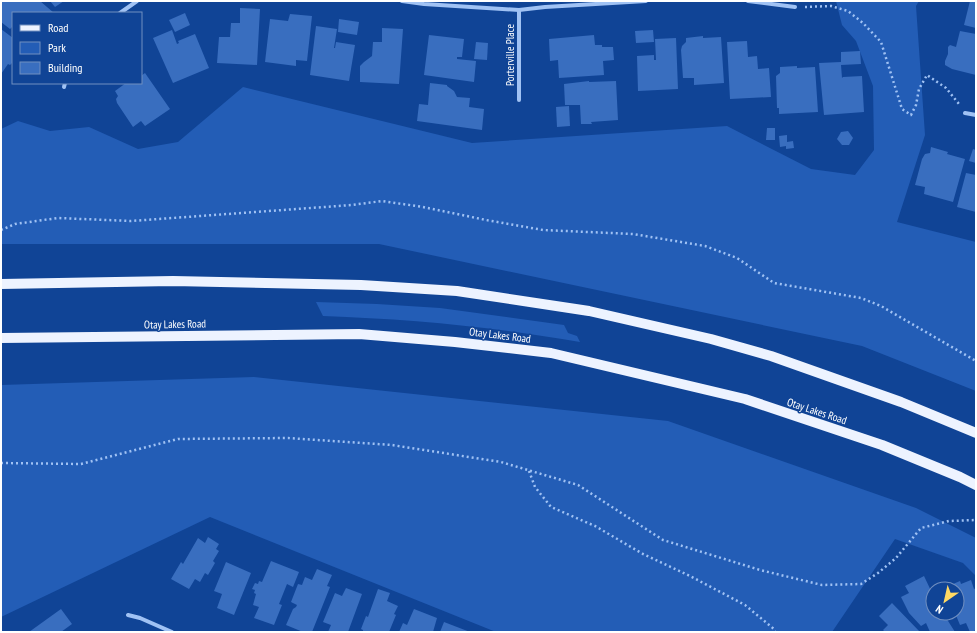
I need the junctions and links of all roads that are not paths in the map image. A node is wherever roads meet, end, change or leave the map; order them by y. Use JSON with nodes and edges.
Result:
{"nodes":[{"id":1,"x":136,"y":1,"type":"edge"},
{"id":2,"x":402,"y":1,"type":"edge"},
{"id":3,"x":646,"y":1,"type":"edge"},
{"id":4,"x":748,"y":1,"type":"edge"},
{"id":5,"x":794,"y":7,"type":"road end"},
{"id":6,"x":519,"y":10,"type":"junction"},
{"id":7,"x":121,"y":12,"type":"edge"},
{"id":8,"x":519,"y":100,"type":"dead end"},
{"id":9,"x":965,"y":113,"type":"road end"},
{"id":10,"x":976,"y":115,"type":"edge"},
{"id":11,"x":1,"y":284,"type":"edge"},
{"id":12,"x":1,"y":338,"type":"edge"},
{"id":13,"x":976,"y":433,"type":"edge"},
{"id":14,"x":976,"y":485,"type":"edge"},
{"id":15,"x":128,"y":615,"type":"dead end"},
{"id":16,"x":172,"y":632,"type":"edge"}],
"edges":[{"from":1,"to":7,"type":"street"},
{"from":2,"to":6,"type":"street"},
{"from":3,"to":6,"type":"street"},
{"from":4,"to":5,"type":"street"},
{"from":6,"to":8,"type":"street","name":"Porterville Place"},
{"from":9,"to":10,"type":"street"},
{"from":11,"to":13,"type":"main road"},
{"from":12,"to":14,"type":"main road","name":"Otay Lakes Road"},
{"from":15,"to":16,"type":"street"}]}
